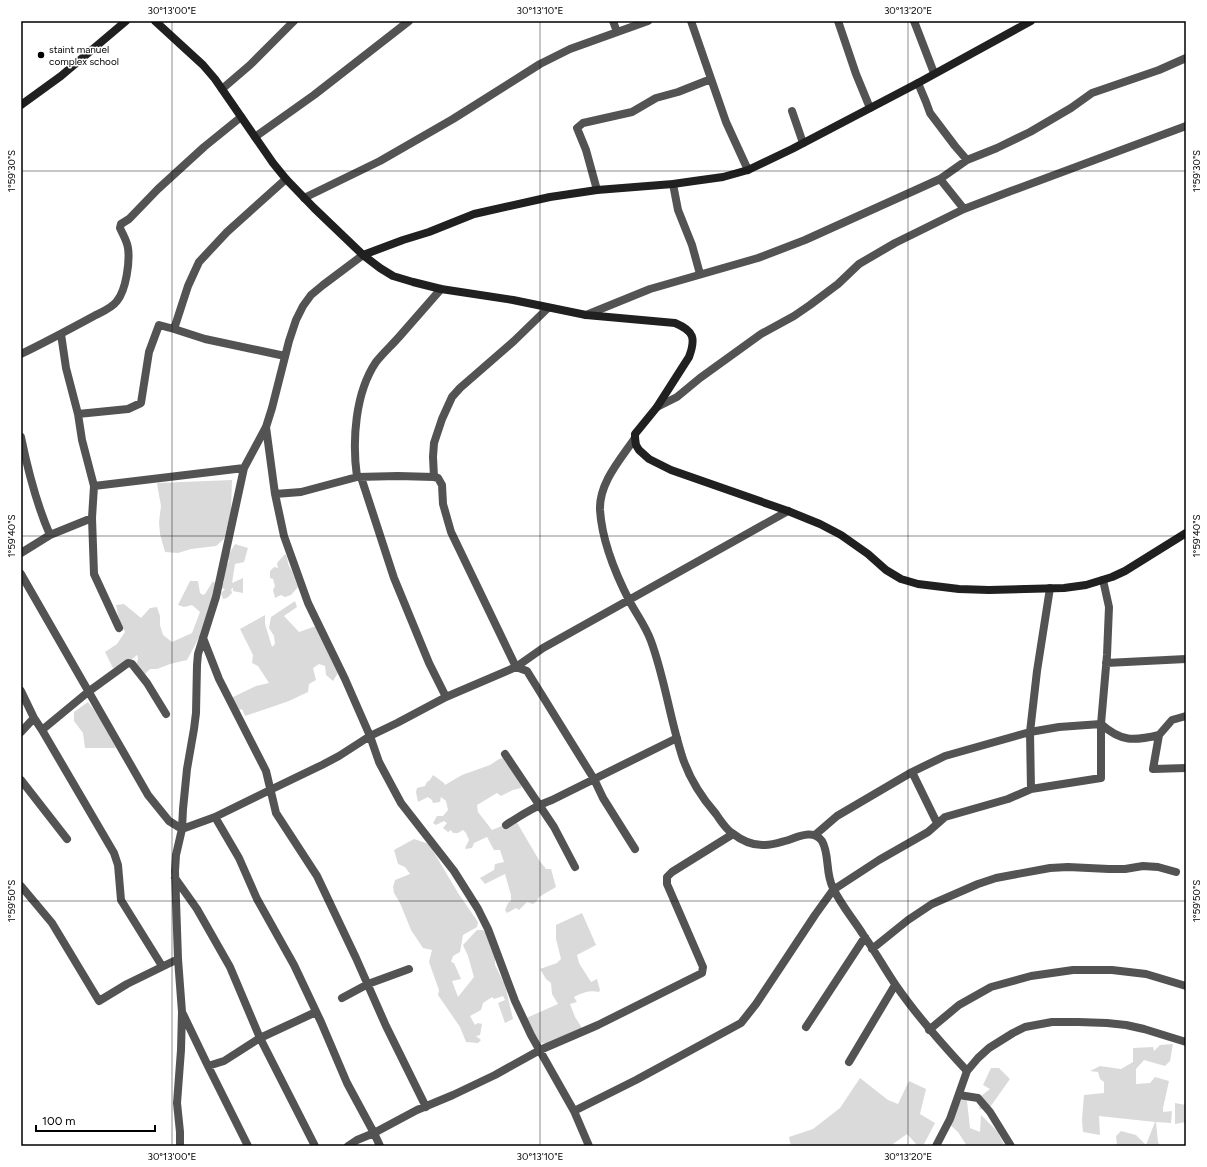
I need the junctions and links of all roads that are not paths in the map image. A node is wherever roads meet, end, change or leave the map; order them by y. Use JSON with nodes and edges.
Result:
{"nodes":[{"id":1,"x":126,"y":21,"type":"edge"},
{"id":2,"x":155,"y":21,"type":"edge"},
{"id":3,"x":294,"y":21,"type":"edge"},
{"id":4,"x":409,"y":21,"type":"edge"},
{"id":5,"x":613,"y":21,"type":"edge"},
{"id":6,"x":648,"y":21,"type":"edge"},
{"id":7,"x":691,"y":21,"type":"edge"},
{"id":8,"x":838,"y":21,"type":"edge"},
{"id":9,"x":914,"y":21,"type":"edge"},
{"id":10,"x":1031,"y":21,"type":"edge"},
{"id":11,"x":617,"y":32,"type":"junction"},
{"id":12,"x":1186,"y":58,"type":"edge"},
{"id":13,"x":934,"y":73,"type":"junction"},
{"id":14,"x":710,"y":79,"type":"junction"},
{"id":15,"x":918,"y":83,"type":"junction"},
{"id":16,"x":222,"y":89,"type":"junction"},
{"id":17,"x":21,"y":105,"type":"edge"},
{"id":18,"x":870,"y":108,"type":"junction"},
{"id":19,"x":792,"y":111,"type":"dead end"},
{"id":20,"x":241,"y":117,"type":"junction"},
{"id":21,"x":1186,"y":126,"type":"edge"},
{"id":22,"x":255,"y":137,"type":"junction"},
{"id":23,"x":803,"y":144,"type":"junction"},
{"id":24,"x":967,"y":160,"type":"junction"},
{"id":25,"x":748,"y":170,"type":"junction"},
{"id":26,"x":286,"y":179,"type":"junction"},
{"id":27,"x":940,"y":179,"type":"junction"},
{"id":28,"x":672,"y":184,"type":"junction"},
{"id":29,"x":597,"y":190,"type":"junction"},
{"id":30,"x":304,"y":198,"type":"junction"},
{"id":31,"x":964,"y":210,"type":"junction"},
{"id":32,"x":363,"y":255,"type":"junction"},
{"id":33,"x":700,"y":274,"type":"junction"},
{"id":34,"x":441,"y":288,"type":"junction"},
{"id":35,"x":548,"y":308,"type":"junction"},
{"id":36,"x":586,"y":315,"type":"junction"},
{"id":37,"x":174,"y":329,"type":"junction"},
{"id":38,"x":61,"y":334,"type":"junction"},
{"id":39,"x":21,"y":354,"type":"edge"},
{"id":40,"x":285,"y":356,"type":"junction"},
{"id":41,"x":657,"y":407,"type":"junction"},
{"id":42,"x":78,"y":414,"type":"junction"},
{"id":43,"x":266,"y":427,"type":"junction"},
{"id":44,"x":21,"y":437,"type":"edge"},
{"id":45,"x":635,"y":438,"type":"junction"},
{"id":46,"x":244,"y":468,"type":"junction"},
{"id":47,"x":359,"y":477,"type":"junction"},
{"id":48,"x":434,"y":477,"type":"junction"},
{"id":49,"x":94,"y":486,"type":"junction"},
{"id":50,"x":275,"y":494,"type":"junction"},
{"id":51,"x":788,"y":511,"type":"junction"},
{"id":52,"x":92,"y":518,"type":"junction"},
{"id":53,"x":1186,"y":533,"type":"edge"},
{"id":54,"x":50,"y":535,"type":"junction"},
{"id":55,"x":21,"y":553,"type":"edge"},
{"id":56,"x":21,"y":574,"type":"edge"},
{"id":57,"x":1103,"y":580,"type":"junction"},
{"id":58,"x":1050,"y":588,"type":"junction"},
{"id":59,"x":629,"y":599,"type":"junction"},
{"id":60,"x":119,"y":628,"type":"dead end"},
{"id":61,"x":203,"y":638,"type":"junction"},
{"id":62,"x":1186,"y":659,"type":"edge"},
{"id":63,"x":1106,"y":663,"type":"junction"},
{"id":64,"x":516,"y":667,"type":"junction"},
{"id":65,"x":21,"y":691,"type":"edge"},
{"id":66,"x":88,"y":692,"type":"junction"},
{"id":67,"x":446,"y":697,"type":"junction"},
{"id":68,"x":166,"y":714,"type":"dead end"},
{"id":69,"x":1186,"y":716,"type":"edge"},
{"id":70,"x":34,"y":718,"type":"junction"},
{"id":71,"x":1101,"y":724,"type":"junction"},
{"id":72,"x":42,"y":730,"type":"junction"},
{"id":73,"x":21,"y":732,"type":"edge"},
{"id":74,"x":1030,"y":732,"type":"junction"},
{"id":75,"x":1159,"y":735,"type":"junction"},
{"id":76,"x":370,"y":736,"type":"junction"},
{"id":77,"x":677,"y":738,"type":"junction"},
{"id":78,"x":505,"y":754,"type":"dead end"},
{"id":79,"x":1186,"y":768,"type":"edge"},
{"id":80,"x":912,"y":772,"type":"junction"},
{"id":81,"x":594,"y":779,"type":"junction"},
{"id":82,"x":21,"y":780,"type":"edge"},
{"id":83,"x":1031,"y":789,"type":"junction"},
{"id":84,"x":270,"y":790,"type":"junction"},
{"id":85,"x":539,"y":805,"type":"junction"},
{"id":86,"x":215,"y":818,"type":"junction"},
{"id":87,"x":937,"y":823,"type":"junction"},
{"id":88,"x":506,"y":825,"type":"dead end"},
{"id":89,"x":182,"y":829,"type":"junction"},
{"id":90,"x":733,"y":834,"type":"junction"},
{"id":91,"x":814,"y":835,"type":"junction"},
{"id":92,"x":67,"y":839,"type":"dead end"},
{"id":93,"x":635,"y":849,"type":"dead end"},
{"id":94,"x":575,"y":867,"type":"dead end"},
{"id":95,"x":1176,"y":872,"type":"dead end"},
{"id":96,"x":175,"y":878,"type":"junction"},
{"id":97,"x":21,"y":886,"type":"edge"},
{"id":98,"x":833,"y":890,"type":"junction"},
{"id":99,"x":865,"y":937,"type":"junction"},
{"id":100,"x":872,"y":949,"type":"junction"},
{"id":101,"x":178,"y":959,"type":"junction"},
{"id":102,"x":162,"y":966,"type":"junction"},
{"id":103,"x":409,"y":969,"type":"dead end"},
{"id":104,"x":368,"y":984,"type":"junction"},
{"id":105,"x":896,"y":985,"type":"junction"},
{"id":106,"x":1186,"y":986,"type":"edge"},
{"id":107,"x":342,"y":998,"type":"dead end"},
{"id":108,"x":182,"y":1012,"type":"junction"},
{"id":109,"x":316,"y":1012,"type":"junction"},
{"id":110,"x":806,"y":1027,"type":"dead end"},
{"id":111,"x":929,"y":1030,"type":"junction"},
{"id":112,"x":260,"y":1038,"type":"junction"},
{"id":113,"x":1186,"y":1042,"type":"edge"},
{"id":114,"x":540,"y":1050,"type":"junction"},
{"id":115,"x":849,"y":1062,"type":"dead end"},
{"id":116,"x":208,"y":1066,"type":"junction"},
{"id":117,"x":966,"y":1071,"type":"junction"},
{"id":118,"x":959,"y":1095,"type":"junction"},
{"id":119,"x":426,"y":1107,"type":"junction"},
{"id":120,"x":574,"y":1111,"type":"junction"},
{"id":121,"x":374,"y":1133,"type":"junction"},
{"id":122,"x":180,"y":1146,"type":"edge"},
{"id":123,"x":248,"y":1146,"type":"edge"},
{"id":124,"x":315,"y":1146,"type":"edge"},
{"id":125,"x":348,"y":1146,"type":"edge"},
{"id":126,"x":380,"y":1146,"type":"edge"},
{"id":127,"x":589,"y":1146,"type":"edge"},
{"id":128,"x":936,"y":1146,"type":"edge"},
{"id":129,"x":1011,"y":1146,"type":"edge"}],
"edges":[{"from":1,"to":17,"type":"main road"},
{"from":2,"to":16,"type":"main road"},
{"from":3,"to":16,"type":"street"},
{"from":4,"to":22,"type":"street"},
{"from":5,"to":11,"type":"street"},
{"from":6,"to":11,"type":"street"},
{"from":7,"to":14,"type":"street"},
{"from":8,"to":18,"type":"street"},
{"from":9,"to":13,"type":"street"},
{"from":10,"to":13,"type":"main road"},
{"from":11,"to":30,"type":"street"},
{"from":12,"to":24,"type":"street"},
{"from":13,"to":15,"type":"main road"},
{"from":14,"to":25,"type":"street"},
{"from":14,"to":29,"type":"street"},
{"from":15,"to":18,"type":"main road"},
{"from":15,"to":24,"type":"street"},
{"from":16,"to":20,"type":"main road"},
{"from":18,"to":23,"type":"main road"},
{"from":19,"to":23,"type":"street"},
{"from":20,"to":22,"type":"main road"},
{"from":20,"to":38,"type":"street"},
{"from":21,"to":31,"type":"street"},
{"from":22,"to":26,"type":"main road"},
{"from":23,"to":25,"type":"main road"},
{"from":24,"to":27,"type":"street"},
{"from":25,"to":28,"type":"main road"},
{"from":26,"to":30,"type":"main road"},
{"from":26,"to":37,"type":"street"},
{"from":27,"to":31,"type":"street"},
{"from":27,"to":33,"type":"street"},
{"from":28,"to":29,"type":"main road"},
{"from":28,"to":33,"type":"street"},
{"from":29,"to":32,"type":"main road"},
{"from":30,"to":32,"type":"main road"},
{"from":31,"to":41,"type":"street"},
{"from":32,"to":34,"type":"main road"},
{"from":32,"to":40,"type":"street"},
{"from":33,"to":36,"type":"street"},
{"from":34,"to":35,"type":"main road"},
{"from":34,"to":47,"type":"street"},
{"from":35,"to":36,"type":"main road"},
{"from":35,"to":48,"type":"street"},
{"from":36,"to":41,"type":"main road"},
{"from":37,"to":40,"type":"street"},
{"from":37,"to":42,"type":"street"},
{"from":38,"to":39,"type":"street"},
{"from":38,"to":42,"type":"street"},
{"from":40,"to":43,"type":"street"},
{"from":41,"to":45,"type":"main road"},
{"from":42,"to":49,"type":"street"},
{"from":43,"to":46,"type":"street"},
{"from":43,"to":50,"type":"street"},
{"from":44,"to":54,"type":"street"},
{"from":45,"to":51,"type":"main road"},
{"from":45,"to":59,"type":"street"},
{"from":46,"to":49,"type":"street"},
{"from":46,"to":61,"type":"street"},
{"from":47,"to":48,"type":"street"},
{"from":47,"to":50,"type":"street"},
{"from":47,"to":67,"type":"street"},
{"from":48,"to":64,"type":"street"},
{"from":49,"to":52,"type":"street"},
{"from":50,"to":76,"type":"street"},
{"from":51,"to":58,"type":"main road"},
{"from":51,"to":59,"type":"street"},
{"from":52,"to":54,"type":"street"},
{"from":52,"to":60,"type":"street"},
{"from":53,"to":57,"type":"main road"},
{"from":54,"to":55,"type":"street"},
{"from":56,"to":66,"type":"street"},
{"from":57,"to":58,"type":"main road"},
{"from":57,"to":63,"type":"street"},
{"from":58,"to":74,"type":"street"},
{"from":59,"to":64,"type":"street"},
{"from":59,"to":77,"type":"street"},
{"from":61,"to":84,"type":"street"},
{"from":61,"to":89,"type":"street"},
{"from":62,"to":63,"type":"street"},
{"from":63,"to":71,"type":"street"},
{"from":64,"to":67,"type":"street"},
{"from":64,"to":81,"type":"street"},
{"from":65,"to":70,"type":"street"},
{"from":66,"to":68,"type":"street"},
{"from":66,"to":72,"type":"street"},
{"from":66,"to":89,"type":"street"},
{"from":67,"to":76,"type":"street"},
{"from":69,"to":75,"type":"street"},
{"from":70,"to":72,"type":"street"},
{"from":70,"to":73,"type":"street"},
{"from":71,"to":74,"type":"street"},
{"from":71,"to":75,"type":"street"},
{"from":71,"to":83,"type":"street"},
{"from":72,"to":102,"type":"street"},
{"from":74,"to":80,"type":"street"},
{"from":74,"to":83,"type":"street"},
{"from":75,"to":79,"type":"street"},
{"from":76,"to":84,"type":"street"},
{"from":76,"to":114,"type":"street"},
{"from":77,"to":81,"type":"street"},
{"from":77,"to":90,"type":"street"},
{"from":78,"to":85,"type":"street"},
{"from":80,"to":87,"type":"street"},
{"from":80,"to":91,"type":"street"},
{"from":81,"to":85,"type":"street"},
{"from":81,"to":93,"type":"street"},
{"from":82,"to":92,"type":"street"},
{"from":83,"to":87,"type":"street"},
{"from":84,"to":86,"type":"street"},
{"from":84,"to":104,"type":"street"},
{"from":85,"to":88,"type":"street"},
{"from":85,"to":94,"type":"street"},
{"from":86,"to":89,"type":"street"},
{"from":86,"to":109,"type":"street"},
{"from":87,"to":98,"type":"street"},
{"from":89,"to":96,"type":"street"},
{"from":90,"to":91,"type":"street"},
{"from":90,"to":114,"type":"street"},
{"from":91,"to":98,"type":"street"},
{"from":95,"to":100,"type":"street"},
{"from":96,"to":101,"type":"street"},
{"from":96,"to":112,"type":"street"},
{"from":97,"to":102,"type":"street"},
{"from":98,"to":99,"type":"street"},
{"from":98,"to":120,"type":"street"},
{"from":99,"to":100,"type":"street"},
{"from":99,"to":110,"type":"street"},
{"from":100,"to":105,"type":"street"},
{"from":101,"to":102,"type":"street"},
{"from":101,"to":108,"type":"street"},
{"from":103,"to":104,"type":"street"},
{"from":104,"to":107,"type":"street"},
{"from":104,"to":119,"type":"street"},
{"from":105,"to":111,"type":"street"},
{"from":105,"to":115,"type":"street"},
{"from":106,"to":111,"type":"street"},
{"from":108,"to":116,"type":"street"},
{"from":108,"to":122,"type":"street"},
{"from":109,"to":112,"type":"street"},
{"from":109,"to":121,"type":"street"},
{"from":111,"to":117,"type":"street"},
{"from":112,"to":116,"type":"street"},
{"from":112,"to":124,"type":"street"},
{"from":113,"to":117,"type":"street"},
{"from":114,"to":119,"type":"street"},
{"from":114,"to":120,"type":"street"},
{"from":116,"to":123,"type":"street"},
{"from":117,"to":118,"type":"street"},
{"from":118,"to":128,"type":"street"},
{"from":118,"to":129,"type":"street"},
{"from":119,"to":121,"type":"street"},
{"from":120,"to":127,"type":"street"},
{"from":121,"to":125,"type":"street"},
{"from":121,"to":126,"type":"street"}]}
